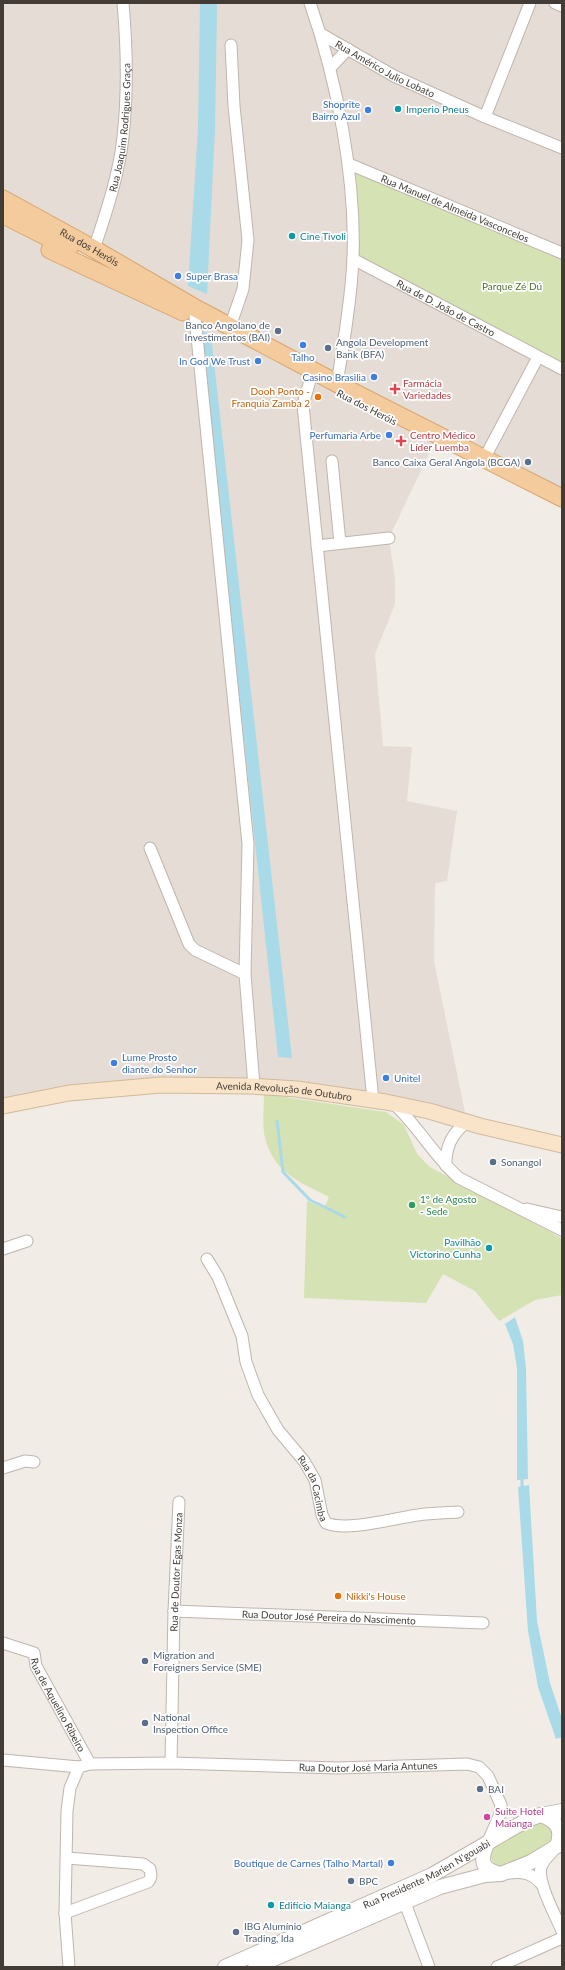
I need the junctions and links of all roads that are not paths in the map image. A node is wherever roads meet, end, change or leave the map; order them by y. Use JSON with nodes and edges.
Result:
{"nodes":[{"id":1,"x":123,"y":3,"type":"edge"},
{"id":2,"x":310,"y":3,"type":"edge"},
{"id":3,"x":530,"y":3,"type":"edge"},
{"id":4,"x":555,"y":3,"type":"edge"},
{"id":5,"x":562,"y":6,"type":"edge"},
{"id":6,"x":321,"y":34,"type":"junction"},
{"id":7,"x":231,"y":45,"type":"dead end"},
{"id":8,"x":348,"y":49,"type":"junction"},
{"id":9,"x":330,"y":68,"type":"junction"},
{"id":10,"x":485,"y":117,"type":"junction"},
{"id":11,"x":562,"y":148,"type":"edge"},
{"id":12,"x":349,"y":164,"type":"junction"},
{"id":13,"x":3,"y":199,"type":"edge"},
{"id":14,"x":3,"y":215,"type":"edge"},
{"id":15,"x":3,"y":226,"type":"edge"},
{"id":16,"x":94,"y":249,"type":"junction"},
{"id":17,"x":562,"y":253,"type":"edge"},
{"id":18,"x":353,"y":259,"type":"junction"},
{"id":19,"x":196,"y":313,"type":"junction"},
{"id":20,"x":230,"y":327,"type":"junction"},
{"id":21,"x":538,"y":357,"type":"junction"},
{"id":22,"x":562,"y":369,"type":"edge"},
{"id":23,"x":311,"y":377,"type":"junction"},
{"id":24,"x":337,"y":383,"type":"junction"},
{"id":25,"x":484,"y":458,"type":"junction"},
{"id":26,"x":332,"y":461,"type":"dead end"},
{"id":27,"x":562,"y":498,"type":"edge"},
{"id":28,"x":562,"y":506,"type":"edge"},
{"id":29,"x":389,"y":538,"type":"dead end"},
{"id":30,"x":340,"y":543,"type":"junction"},
{"id":31,"x":317,"y":546,"type":"junction"},
{"id":32,"x":150,"y":848,"type":"dead end"},
{"id":33,"x":245,"y":974,"type":"junction"},
{"id":34,"x":254,"y":1086,"type":"junction"},
{"id":35,"x":373,"y":1100,"type":"junction"},
{"id":36,"x":394,"y":1104,"type":"junction"},
{"id":37,"x":3,"y":1106,"type":"edge"},
{"id":38,"x":467,"y":1122,"type":"junction"},
{"id":39,"x":562,"y":1145,"type":"edge"},
{"id":40,"x":446,"y":1166,"type":"junction"},
{"id":41,"x":507,"y":1204,"type":"junction"},
{"id":42,"x":562,"y":1217,"type":"edge"},
{"id":43,"x":562,"y":1230,"type":"edge"},
{"id":44,"x":27,"y":1241,"type":"dead end"},
{"id":45,"x":3,"y":1248,"type":"edge"},
{"id":46,"x":207,"y":1259,"type":"dead end"},
{"id":47,"x":34,"y":1462,"type":"dead end"},
{"id":48,"x":3,"y":1468,"type":"edge"},
{"id":49,"x":179,"y":1502,"type":"dead end"},
{"id":50,"x":458,"y":1512,"type":"dead end"},
{"id":51,"x":174,"y":1611,"type":"junction"},
{"id":52,"x":483,"y":1623,"type":"dead end"},
{"id":53,"x":3,"y":1643,"type":"edge"},
{"id":54,"x":3,"y":1760,"type":"edge"},
{"id":55,"x":171,"y":1763,"type":"junction"},
{"id":56,"x":90,"y":1764,"type":"junction"},
{"id":57,"x":79,"y":1767,"type":"junction"},
{"id":58,"x":562,"y":1811,"type":"edge"},
{"id":59,"x":541,"y":1815,"type":"junction"},
{"id":60,"x":487,"y":1844,"type":"junction"},
{"id":61,"x":560,"y":1845,"type":"edge"},
{"id":62,"x":67,"y":1858,"type":"junction"},
{"id":63,"x":501,"y":1874,"type":"junction"},
{"id":64,"x":543,"y":1886,"type":"junction"},
{"id":65,"x":405,"y":1903,"type":"junction"},
{"id":66,"x":65,"y":1913,"type":"junction"},
{"id":67,"x":562,"y":1931,"type":"edge"},
{"id":68,"x":562,"y":1938,"type":"edge"},
{"id":69,"x":70,"y":1967,"type":"edge"},
{"id":70,"x":225,"y":1967,"type":"edge"},
{"id":71,"x":255,"y":1967,"type":"edge"},
{"id":72,"x":429,"y":1967,"type":"edge"},
{"id":73,"x":497,"y":1967,"type":"edge"}],
"edges":[{"from":1,"to":16,"type":"street","name":"Rua Joaquim Rodrigues Graça"},
{"from":2,"to":6,"type":"street"},
{"from":3,"to":10,"type":"street"},
{"from":4,"to":5,"type":"street"},
{"from":6,"to":8,"type":"street","name":"Rua Américo Julio Lobato"},
{"from":6,"to":9,"type":"street"},
{"from":7,"to":20,"type":"street"},
{"from":8,"to":9,"type":"street"},
{"from":8,"to":10,"type":"street","name":"Rua Américo Julio Lobato"},
{"from":9,"to":12,"type":"street"},
{"from":10,"to":11,"type":"street","name":"Rua Américo Julio Lobato"},
{"from":12,"to":17,"type":"street","name":"Rua Manuel de Almeida Vasconcelos"},
{"from":12,"to":18,"type":"street"},
{"from":13,"to":16,"type":"main road","name":"Rua dos Heróis"},
{"from":14,"to":19,"type":"main road","name":"Rua dos Heróis"},
{"from":15,"to":19,"type":"main road","name":"Rua dos Heróis"},
{"from":16,"to":19,"type":"main road","name":"Rua dos Heróis"},
{"from":18,"to":21,"type":"street","name":"Rua de D. João de Castro"},
{"from":18,"to":24,"type":"street"},
{"from":19,"to":20,"type":"main road","name":"Rua dos Heróis"},
{"from":19,"to":23,"type":"main road","name":"Rua dos Heróis"},
{"from":19,"to":33,"type":"street"},
{"from":20,"to":24,"type":"main road","name":"Rua dos Heróis"},
{"from":21,"to":22,"type":"street","name":"Rua de D. João de Castro"},
{"from":21,"to":25,"type":"street"},
{"from":23,"to":28,"type":"main road","name":"Rua dos Heróis"},
{"from":23,"to":31,"type":"street"},
{"from":24,"to":25,"type":"main road","name":"Rua dos Heróis"},
{"from":25,"to":27,"type":"main road","name":"Rua dos Heróis"},
{"from":26,"to":30,"type":"street"},
{"from":29,"to":30,"type":"street"},
{"from":30,"to":31,"type":"street"},
{"from":31,"to":35,"type":"street"},
{"from":32,"to":33,"type":"street"},
{"from":33,"to":34,"type":"street"},
{"from":34,"to":35,"type":"main road","name":"Avenida Revolução de Outubro"},
{"from":34,"to":37,"type":"main road","name":"Avenida Revolução de Outubro"},
{"from":35,"to":36,"type":"main road","name":"Avenida Revolução de Outubro"},
{"from":36,"to":38,"type":"main road","name":"Avenida Revolução de Outubro"},
{"from":36,"to":40,"type":"street"},
{"from":38,"to":39,"type":"main road","name":"Avenida Revolução de Outubro"},
{"from":38,"to":40,"type":"street"},
{"from":40,"to":41,"type":"street"},
{"from":41,"to":42,"type":"street"},
{"from":41,"to":43,"type":"street"},
{"from":44,"to":45,"type":"street"},
{"from":46,"to":50,"type":"street","name":"Rua da Cacimba"},
{"from":47,"to":48,"type":"street"},
{"from":49,"to":51,"type":"street","name":"Rua de Doutor Egas Monza"},
{"from":51,"to":52,"type":"street","name":"Rua Doutor José Pereira do Nascimento"},
{"from":51,"to":55,"type":"street","name":"Rua de Doutor Egas Monza"},
{"from":53,"to":56,"type":"street","name":"Rua de Aquelino Ribeiro"},
{"from":54,"to":57,"type":"street"},
{"from":55,"to":56,"type":"street","name":"Rua Doutor José Maria Antunes"},
{"from":55,"to":60,"type":"street","name":"Rua Doutor José Maria Antunes"},
{"from":56,"to":57,"type":"street","name":"Rua Doutor José Maria Antunes"},
{"from":57,"to":62,"type":"street"},
{"from":58,"to":59,"type":"street","name":"Rua Presidente Marien N'gouabi"},
{"from":59,"to":60,"type":"street","name":"Rua Presidente Marien N'gouabi"},
{"from":59,"to":61,"type":"street"},
{"from":60,"to":63,"type":"street"},
{"from":60,"to":70,"type":"street","name":"Rua Presidente Marien N'gouabi"},
{"from":61,"to":63,"type":"street","name":"Rua Presidente Marien N'gouabi"},
{"from":61,"to":64,"type":"street"},
{"from":62,"to":66,"type":"street"},
{"from":62,"to":66,"type":"street"},
{"from":63,"to":64,"type":"street"},
{"from":63,"to":65,"type":"street","name":"Rua Presidente Marien N'gouabi"},
{"from":64,"to":67,"type":"street"},
{"from":65,"to":71,"type":"street","name":"Rua Presidente Marien N'gouabi"},
{"from":65,"to":72,"type":"street"},
{"from":66,"to":69,"type":"street"},
{"from":68,"to":73,"type":"street"}]}
